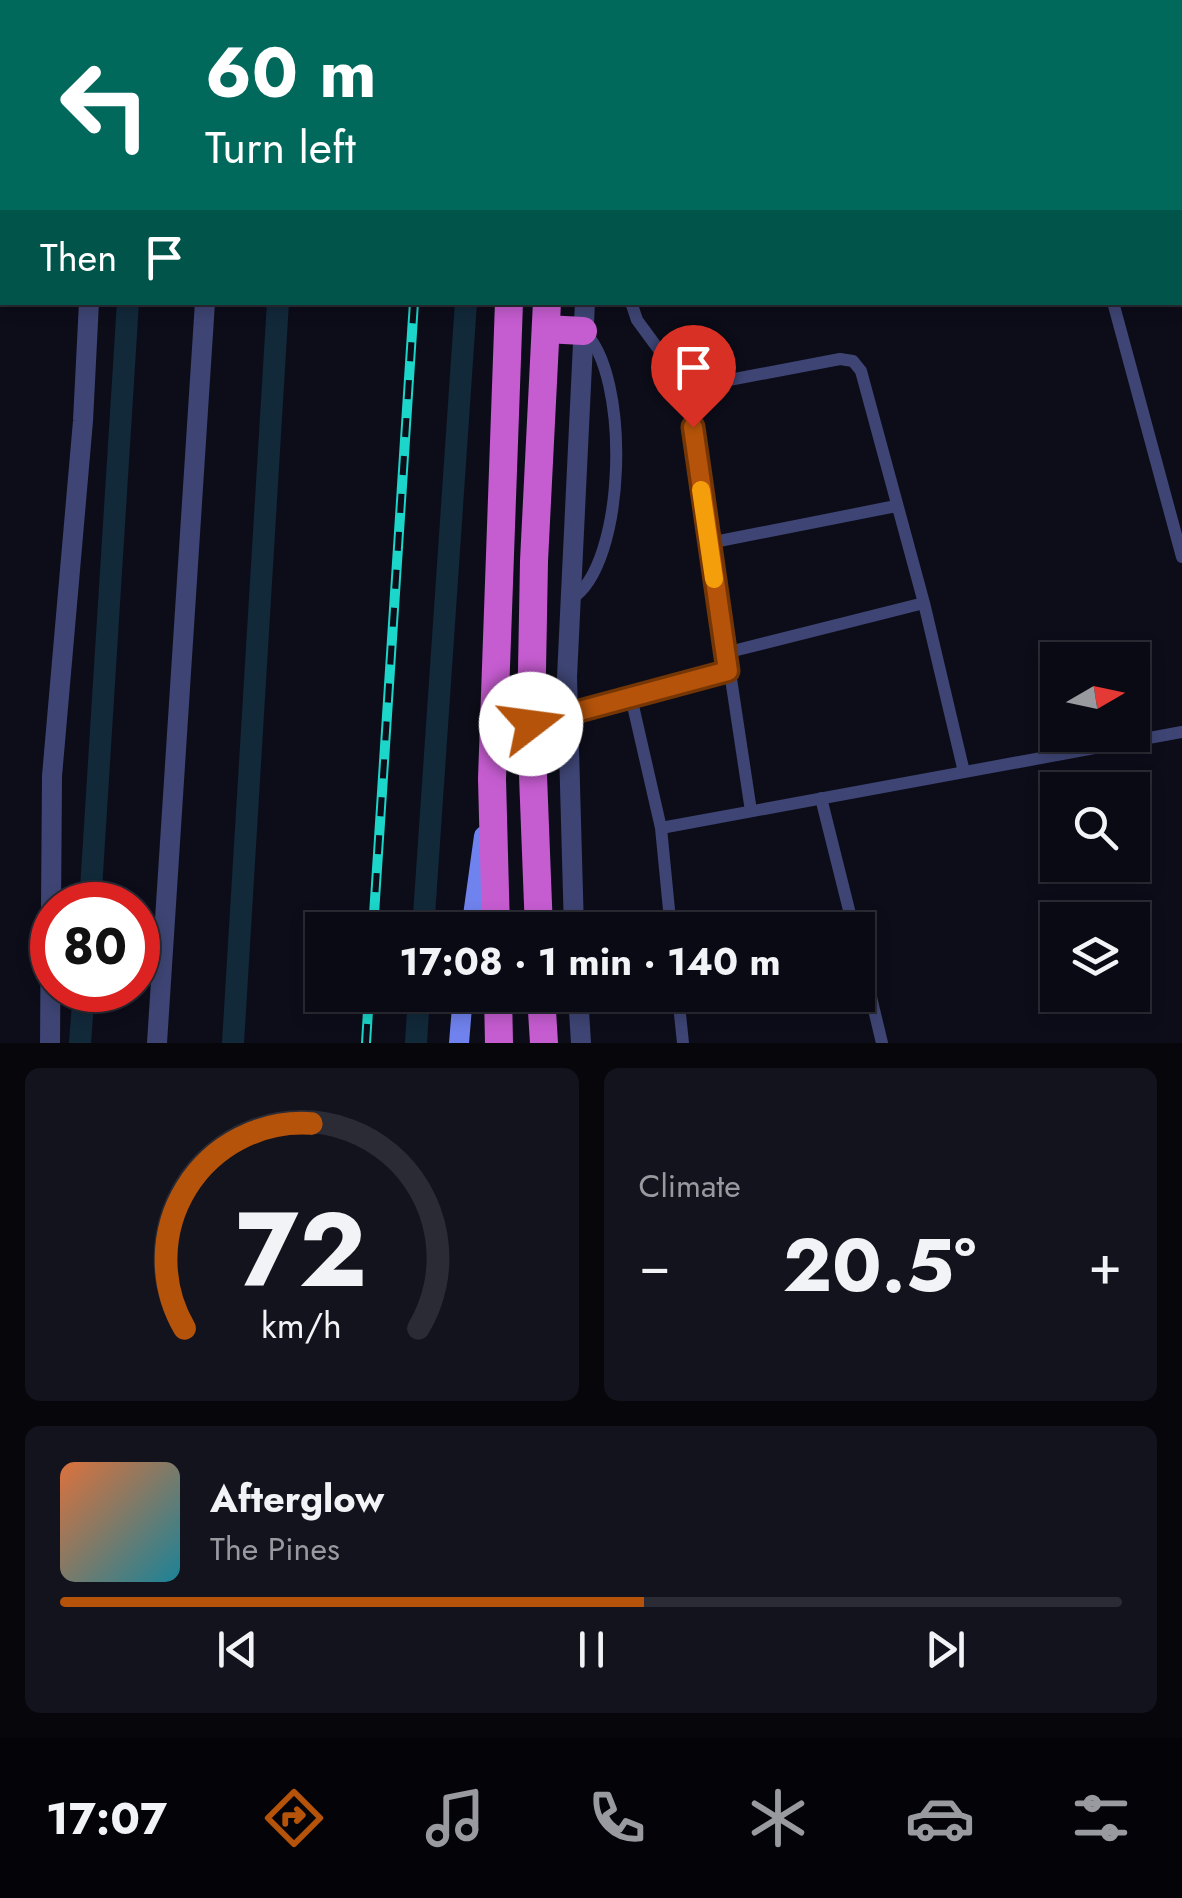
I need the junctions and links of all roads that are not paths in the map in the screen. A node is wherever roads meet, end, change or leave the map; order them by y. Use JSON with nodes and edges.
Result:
{"nodes":[{"id":1,"x":89,"y":305,"type":"edge"},
{"id":2,"x":205,"y":305,"type":"edge"},
{"id":3,"x":509,"y":305,"type":"edge"},
{"id":4,"x":584,"y":305,"type":"edge"},
{"id":5,"x":632,"y":305,"type":"edge"},
{"id":6,"x":1114,"y":305,"type":"edge"},
{"id":7,"x":546,"y":316,"type":"edge"},
{"id":8,"x":583,"y":331,"type":"junction"},
{"id":9,"x":688,"y":388,"type":"junction"},
{"id":10,"x":896,"y":506,"type":"junction"},
{"id":11,"x":709,"y":543,"type":"junction"},
{"id":12,"x":1182,"y":557,"type":"edge"},
{"id":13,"x":571,"y":599,"type":"junction"},
{"id":14,"x":924,"y":603,"type":"junction"},
{"id":15,"x":725,"y":653,"type":"junction"},
{"id":16,"x":728,"y":671,"type":"junction"},
{"id":17,"x":630,"y":697,"type":"junction"},
{"id":18,"x":568,"y":714,"type":"junction"},
{"id":19,"x":531,"y":724,"type":"junction"},
{"id":20,"x":1182,"y":732,"type":"edge"},
{"id":21,"x":964,"y":772,"type":"junction"},
{"id":22,"x":492,"y":779,"type":"junction"},
{"id":23,"x":822,"y":798,"type":"junction"},
{"id":24,"x":751,"y":812,"type":"junction"},
{"id":25,"x":661,"y":828,"type":"junction"},
{"id":26,"x":474,"y":912,"type":"edge"},
{"id":27,"x":496,"y":912,"type":"edge"},
{"id":28,"x":538,"y":912,"type":"edge"},
{"id":29,"x":574,"y":912,"type":"edge"},
{"id":30,"x":670,"y":912,"type":"edge"},
{"id":31,"x":850,"y":912,"type":"edge"},
{"id":32,"x":462,"y":1012,"type":"edge"},
{"id":33,"x":499,"y":1012,"type":"edge"},
{"id":34,"x":542,"y":1012,"type":"edge"},
{"id":35,"x":579,"y":1012,"type":"edge"},
{"id":36,"x":680,"y":1012,"type":"edge"},
{"id":37,"x":875,"y":1012,"type":"edge"},
{"id":38,"x":50,"y":1043,"type":"edge"},
{"id":39,"x":157,"y":1043,"type":"edge"},
{"id":40,"x":459,"y":1043,"type":"edge"},
{"id":41,"x":500,"y":1043,"type":"edge"},
{"id":42,"x":544,"y":1043,"type":"edge"},
{"id":43,"x":580,"y":1043,"type":"edge"},
{"id":44,"x":683,"y":1043,"type":"edge"},
{"id":45,"x":882,"y":1043,"type":"edge"}],
"edges":[{"from":1,"to":38,"type":"street"},
{"from":2,"to":39,"type":"street"},
{"from":3,"to":22,"type":"highway"},
{"from":4,"to":8,"type":"street"},
{"from":5,"to":9,"type":"lane"},
{"from":6,"to":12,"type":"lane"},
{"from":7,"to":8,"type":"highway"},
{"from":7,"to":19,"type":"highway"},
{"from":8,"to":13,"type":"street"},
{"from":8,"to":13,"type":"lane"},
{"from":9,"to":10,"type":"lane"},
{"from":9,"to":11,"type":"lane"},
{"from":10,"to":11,"type":"lane"},
{"from":10,"to":14,"type":"lane"},
{"from":11,"to":15,"type":"lane"},
{"from":13,"to":18,"type":"street"},
{"from":14,"to":15,"type":"lane"},
{"from":14,"to":21,"type":"lane"},
{"from":15,"to":16,"type":"lane"},
{"from":16,"to":17,"type":"lane"},
{"from":16,"to":24,"type":"lane"},
{"from":17,"to":18,"type":"lane"},
{"from":17,"to":25,"type":"lane"},
{"from":18,"to":19,"type":"highway"},
{"from":18,"to":29,"type":"street"},
{"from":19,"to":28,"type":"highway"},
{"from":20,"to":21,"type":"lane"},
{"from":21,"to":23,"type":"lane"},
{"from":22,"to":26,"type":"main road"},
{"from":22,"to":27,"type":"highway"},
{"from":23,"to":24,"type":"lane"},
{"from":23,"to":31,"type":"lane"},
{"from":24,"to":25,"type":"lane"},
{"from":25,"to":30,"type":"lane"},
{"from":32,"to":40,"type":"main road"},
{"from":33,"to":41,"type":"highway"},
{"from":34,"to":42,"type":"highway"},
{"from":35,"to":43,"type":"street"},
{"from":36,"to":44,"type":"lane"},
{"from":37,"to":45,"type":"lane"}]}
